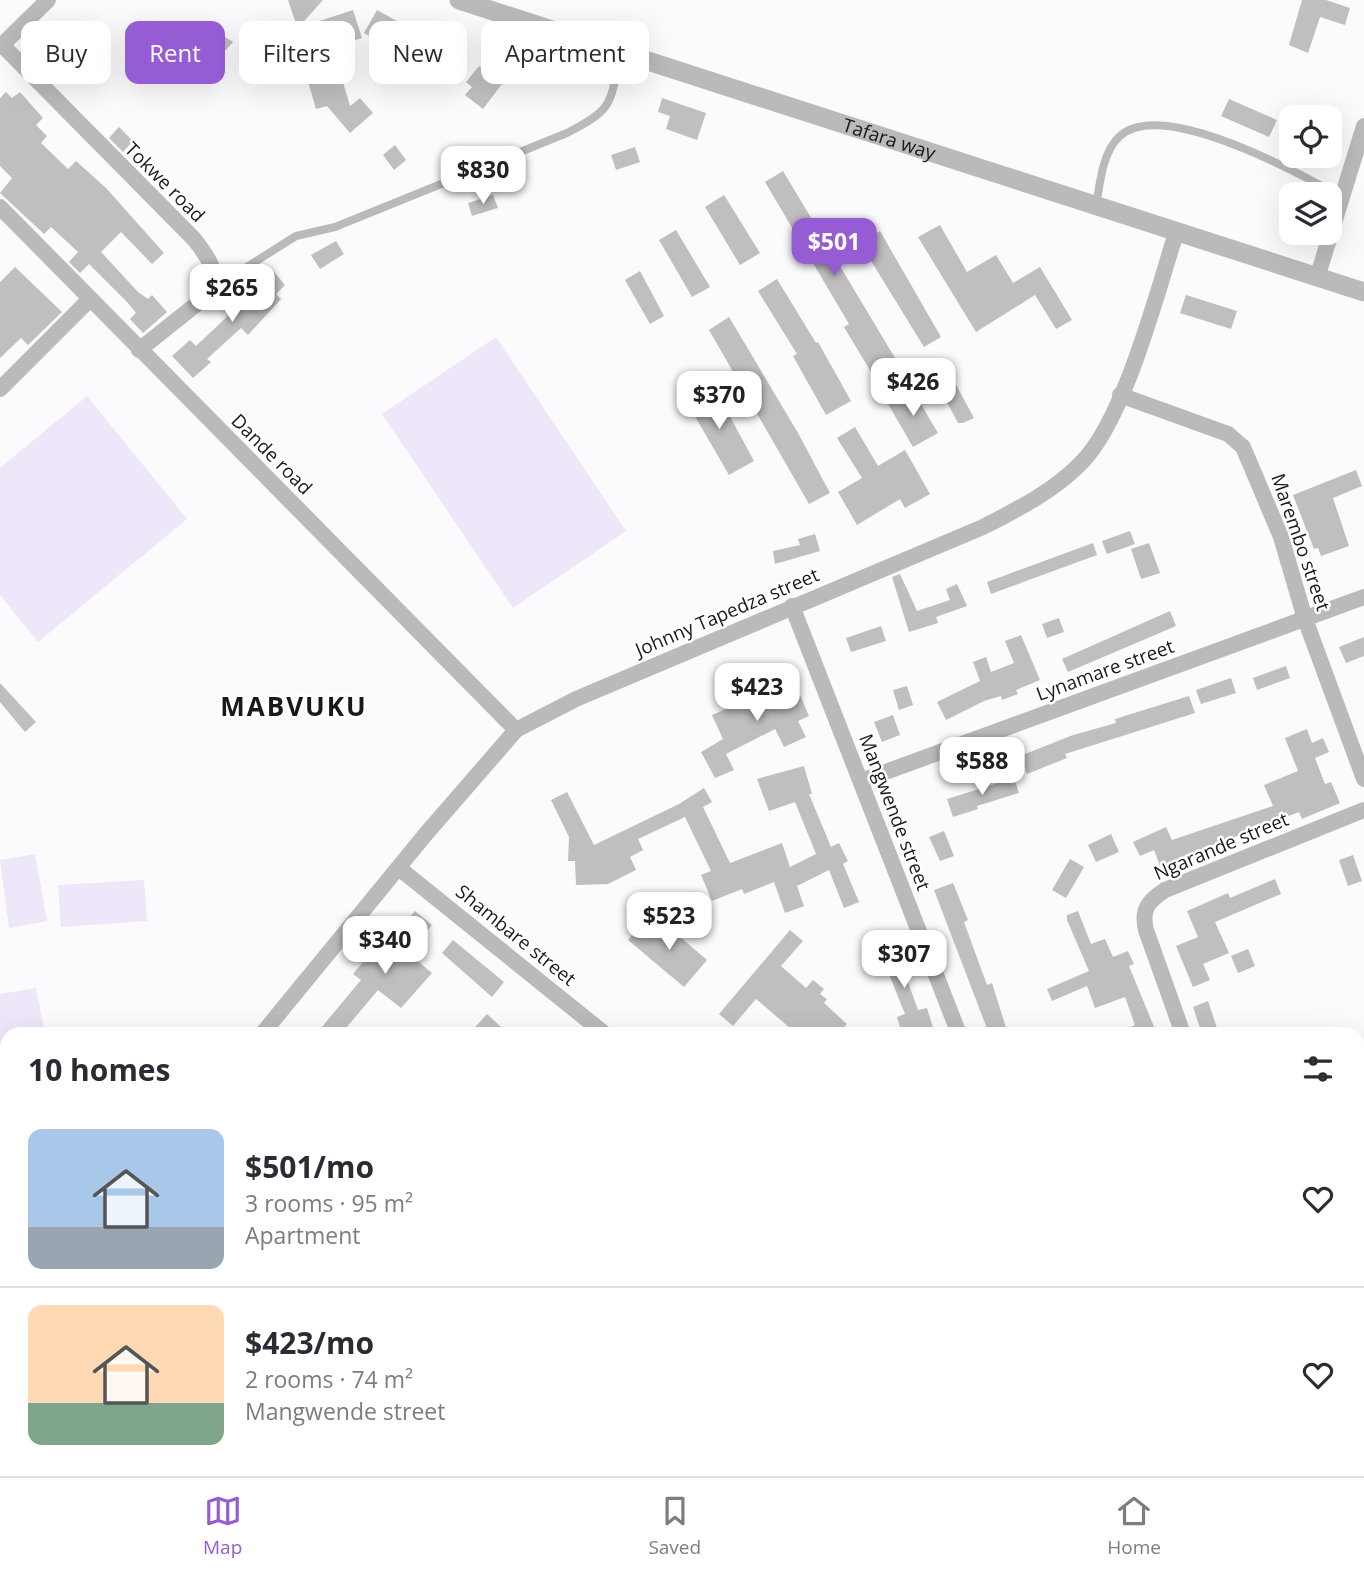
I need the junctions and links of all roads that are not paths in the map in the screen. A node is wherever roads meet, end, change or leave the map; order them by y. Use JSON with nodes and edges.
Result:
{"nodes":[{"id":1,"x":48,"y":0,"type":"edge"},
{"id":2,"x":459,"y":0,"type":"edge"},
{"id":3,"x":524,"y":21,"type":"edge"},
{"id":4,"x":1,"y":46,"type":"edge"},
{"id":5,"x":649,"y":61,"type":"edge"},
{"id":6,"x":614,"y":84,"type":"edge"},
{"id":7,"x":1364,"y":126,"type":"edge"},
{"id":8,"x":1315,"y":182,"type":"edge"},
{"id":9,"x":1342,"y":197,"type":"edge"},
{"id":10,"x":1096,"y":206,"type":"junction"},
{"id":11,"x":3,"y":216,"type":"edge"},
{"id":12,"x":1176,"y":233,"type":"junction"},
{"id":13,"x":1327,"y":245,"type":"edge"},
{"id":14,"x":1317,"y":278,"type":"junction"},
{"id":15,"x":213,"y":284,"type":"junction"},
{"id":16,"x":1364,"y":292,"type":"edge"},
{"id":17,"x":89,"y":300,"type":"junction"},
{"id":18,"x":139,"y":350,"type":"junction"},
{"id":19,"x":0,"y":390,"type":"edge"},
{"id":20,"x":1120,"y":396,"type":"junction"},
{"id":21,"x":1364,"y":597,"type":"edge"},
{"id":22,"x":792,"y":606,"type":"junction"},
{"id":23,"x":1305,"y":619,"type":"junction"},
{"id":24,"x":516,"y":730,"type":"junction"},
{"id":25,"x":1364,"y":779,"type":"edge"},
{"id":26,"x":861,"y":781,"type":"junction"},
{"id":27,"x":1364,"y":810,"type":"edge"},
{"id":28,"x":400,"y":869,"type":"junction"},
{"id":29,"x":268,"y":1027,"type":"edge"},
{"id":30,"x":596,"y":1027,"type":"edge"},
{"id":31,"x":956,"y":1027,"type":"edge"},
{"id":32,"x":1181,"y":1027,"type":"edge"}],
"edges":[{"from":1,"to":4,"type":"street"},
{"from":2,"to":3,"type":"street","name":"Tafara way"},
{"from":4,"to":15,"type":"street","name":"Tokwe road"},
{"from":5,"to":10,"type":"street","name":"Tafara way"},
{"from":6,"to":15,"type":"lane"},
{"from":7,"to":9,"type":"street"},
{"from":8,"to":10,"type":"lane"},
{"from":10,"to":12,"type":"street","name":"Tafara way"},
{"from":11,"to":17,"type":"street","name":"Dande road"},
{"from":12,"to":14,"type":"street","name":"Tafara way"},
{"from":12,"to":20,"type":"street","name":"Johnny Tapedza street"},
{"from":13,"to":14,"type":"street"},
{"from":14,"to":16,"type":"street","name":"Tafara way"},
{"from":15,"to":18,"type":"street"},
{"from":17,"to":18,"type":"street","name":"Dande road"},
{"from":17,"to":19,"type":"street"},
{"from":18,"to":24,"type":"street","name":"Dande road"},
{"from":20,"to":22,"type":"street","name":"Johnny Tapedza street"},
{"from":20,"to":23,"type":"street","name":"Marembo street"},
{"from":21,"to":23,"type":"street","name":"Lynamare street"},
{"from":22,"to":24,"type":"street","name":"Johnny Tapedza street"},
{"from":22,"to":26,"type":"street","name":"Mangwende street"},
{"from":23,"to":25,"type":"street","name":"Marembo street"},
{"from":23,"to":26,"type":"street","name":"Lynamare street"},
{"from":24,"to":28,"type":"street","name":"Johnny Tapedza street"},
{"from":26,"to":31,"type":"street","name":"Mangwende street"},
{"from":27,"to":32,"type":"street","name":"Ngarande street"},
{"from":28,"to":29,"type":"street","name":"Johnny Tapedza street"},
{"from":28,"to":30,"type":"street","name":"Shambare street"}]}
